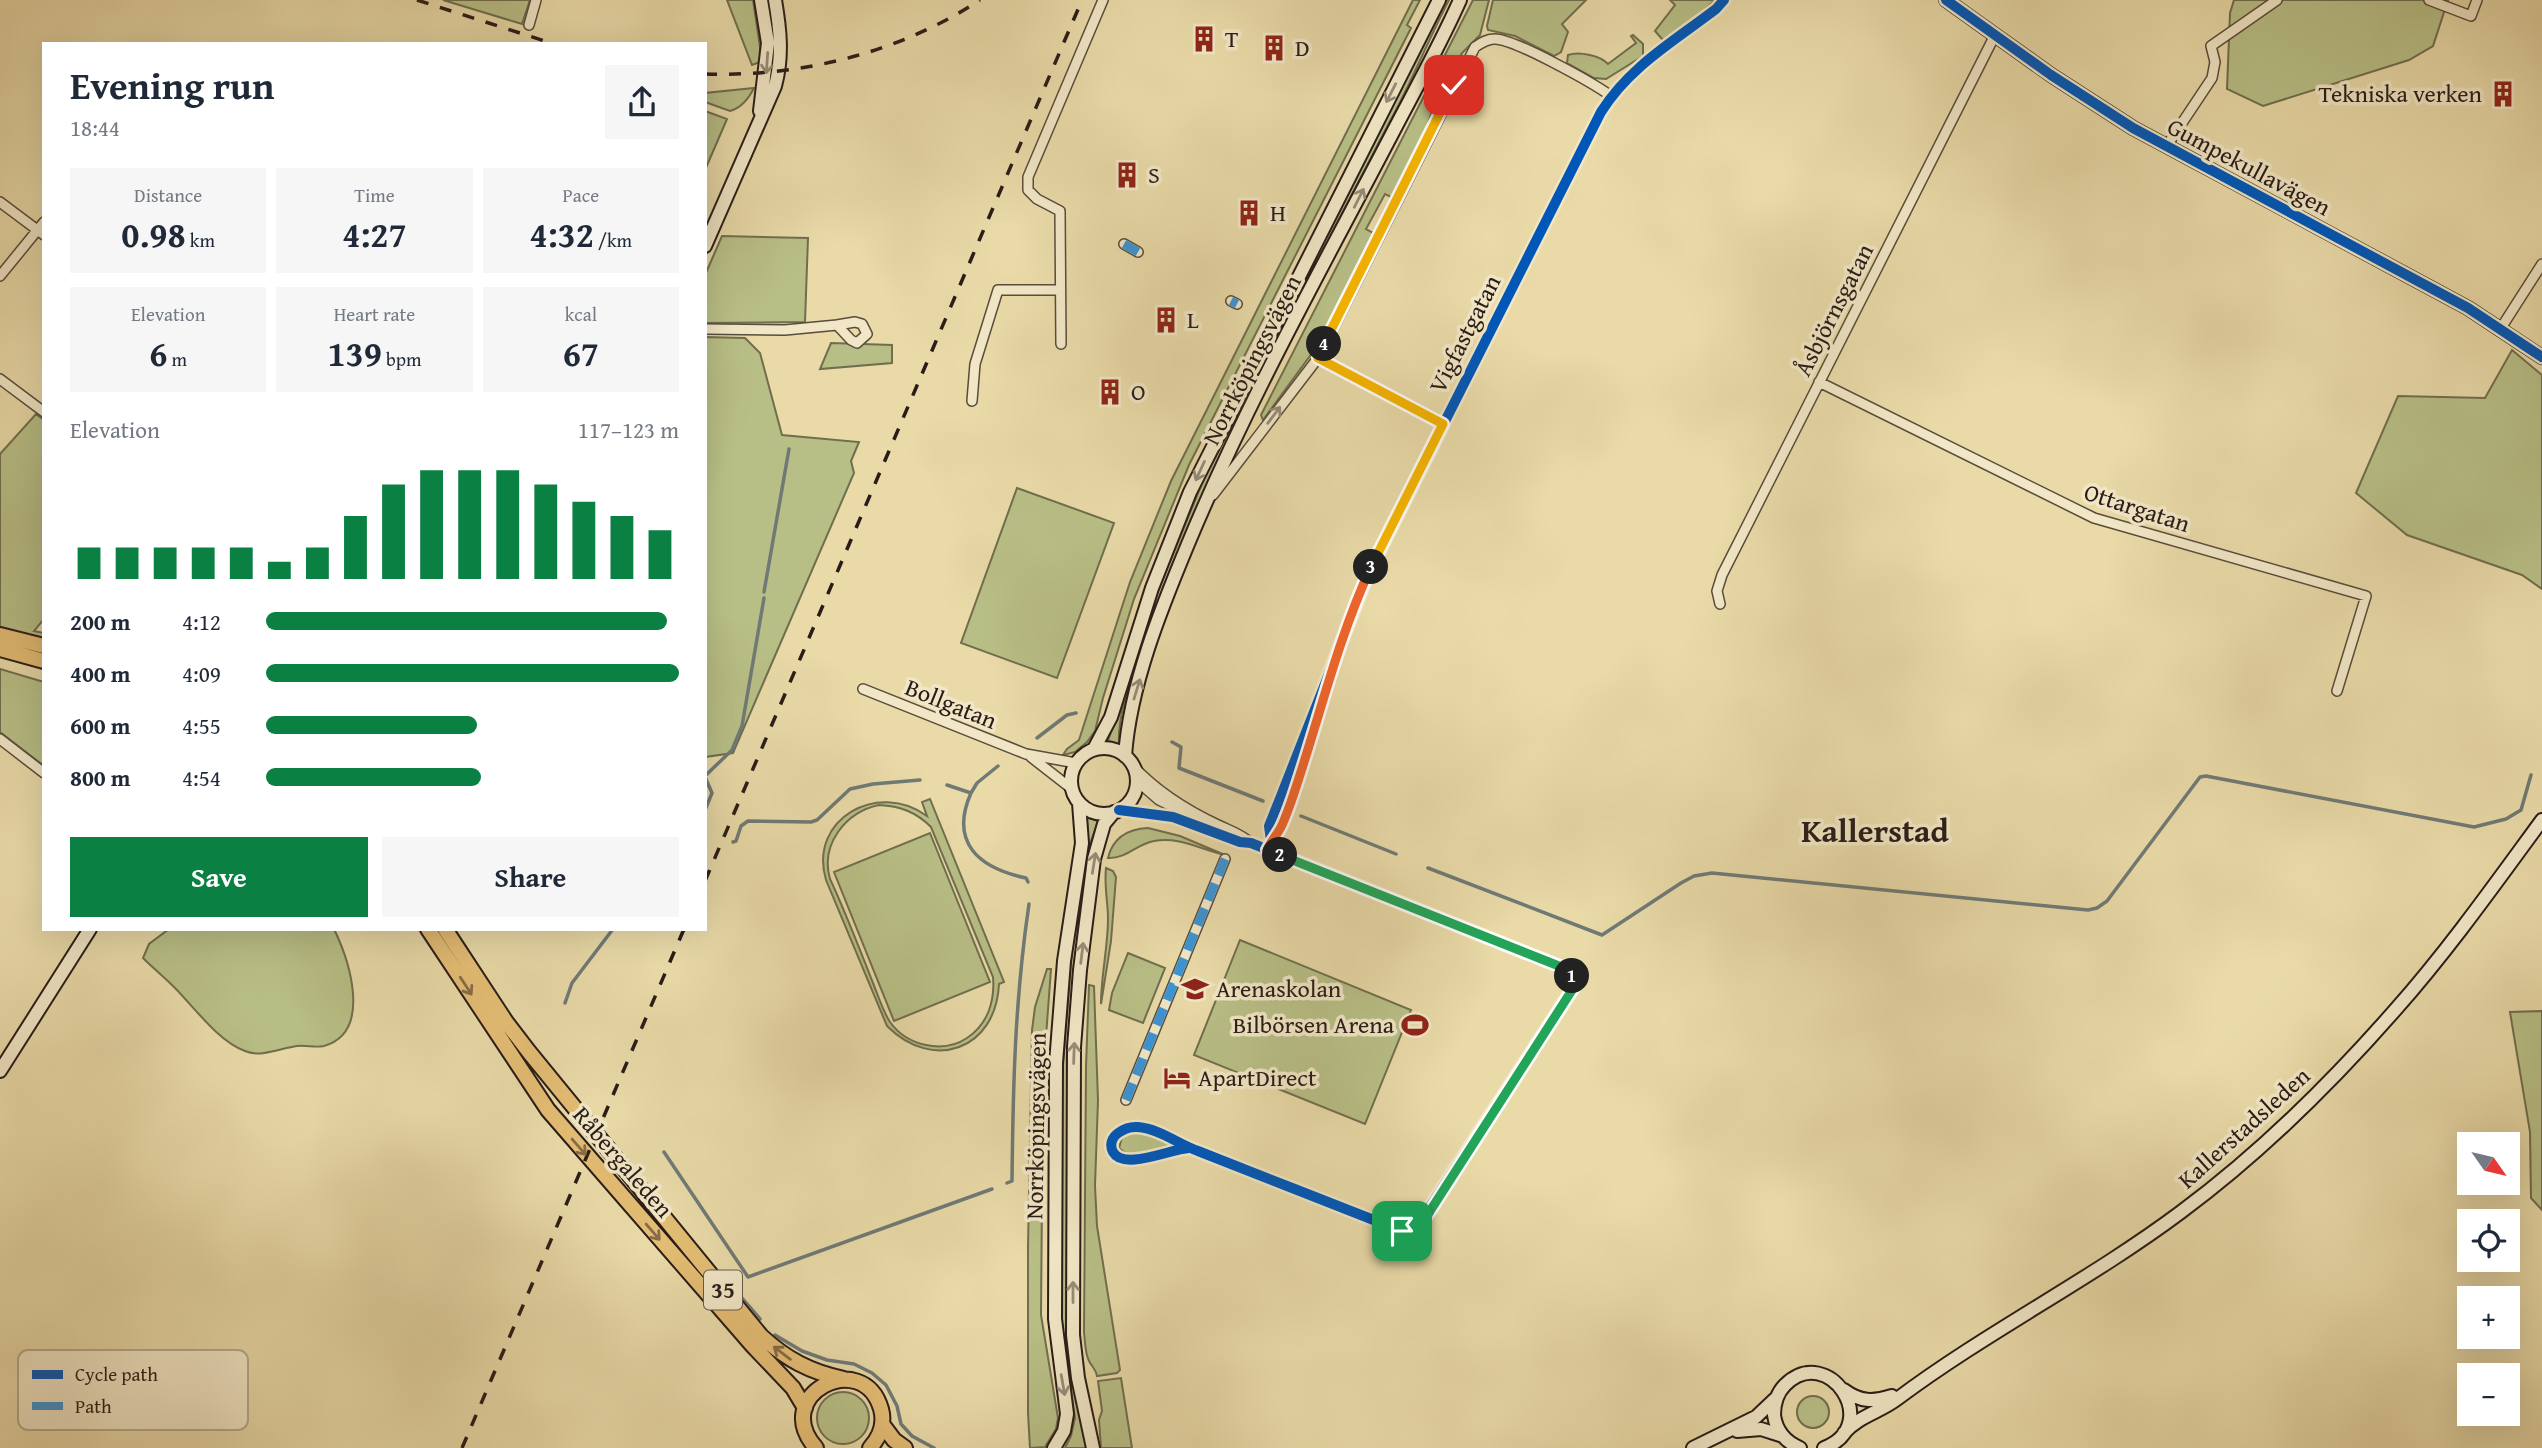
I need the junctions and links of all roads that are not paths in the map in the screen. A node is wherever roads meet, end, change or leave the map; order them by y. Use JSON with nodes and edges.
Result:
{"nodes":[{"id":1,"x":536,"y":0,"type":"edge"},
{"id":2,"x":761,"y":0,"type":"edge"},
{"id":3,"x":775,"y":0,"type":"edge"},
{"id":4,"x":1103,"y":0,"type":"edge"},
{"id":5,"x":1439,"y":0,"type":"edge"},
{"id":6,"x":1724,"y":0,"type":"edge"},
{"id":7,"x":1946,"y":0,"type":"edge"},
{"id":8,"x":2277,"y":0,"type":"edge"},
{"id":9,"x":2477,"y":0,"type":"edge"},
{"id":10,"x":2435,"y":1,"type":"edge"},
{"id":11,"x":1460,"y":2,"type":"edge"},
{"id":12,"x":529,"y":25,"type":"dead end"},
{"id":13,"x":1995,"y":35,"type":"junction"},
{"id":14,"x":1611,"y":96,"type":"junction"},
{"id":15,"x":757,"y":125,"type":"junction"},
{"id":16,"x":2166,"y":147,"type":"junction"},
{"id":17,"x":0,"y":202,"type":"edge"},
{"id":18,"x":42,"y":229,"type":"edge"},
{"id":19,"x":707,"y":241,"type":"edge"},
{"id":20,"x":1124,"y":244,"type":"dead end"},
{"id":21,"x":1138,"y":252,"type":"dead end"},
{"id":22,"x":2542,"y":264,"type":"edge"},
{"id":23,"x":0,"y":276,"type":"edge"},
{"id":24,"x":1060,"y":290,"type":"junction"},
{"id":25,"x":837,"y":326,"type":"dead end"},
{"id":26,"x":2501,"y":328,"type":"junction"},
{"id":27,"x":707,"y":329,"type":"edge"},
{"id":28,"x":1061,"y":344,"type":"dead end"},
{"id":29,"x":1318,"y":358,"type":"junction"},
{"id":30,"x":2542,"y":358,"type":"edge"},
{"id":31,"x":0,"y":379,"type":"edge"},
{"id":32,"x":1819,"y":382,"type":"junction"},
{"id":33,"x":972,"y":401,"type":"dead end"},
{"id":34,"x":42,"y":410,"type":"edge"},
{"id":35,"x":1443,"y":424,"type":"junction"},
{"id":36,"x":1203,"y":508,"type":"junction"},
{"id":37,"x":1720,"y":604,"type":"dead end"},
{"id":38,"x":0,"y":635,"type":"edge"},
{"id":39,"x":42,"y":646,"type":"edge"},
{"id":40,"x":0,"y":649,"type":"edge"},
{"id":41,"x":42,"y":660,"type":"edge"},
{"id":42,"x":863,"y":689,"type":"dead end"},
{"id":43,"x":2337,"y":691,"type":"dead end"},
{"id":44,"x":0,"y":739,"type":"edge"},
{"id":45,"x":1094,"y":749,"type":"junction"},
{"id":46,"x":1026,"y":754,"type":"junction"},
{"id":47,"x":1129,"y":760,"type":"junction"},
{"id":48,"x":1076,"y":763,"type":"junction"},
{"id":49,"x":42,"y":771,"type":"edge"},
{"id":50,"x":1137,"y":781,"type":"junction"},
{"id":51,"x":1072,"y":789,"type":"junction"},
{"id":52,"x":1079,"y":803,"type":"junction"},
{"id":53,"x":1116,"y":811,"type":"junction"},
{"id":54,"x":2542,"y":820,"type":"edge"},
{"id":55,"x":1217,"y":825,"type":"junction"},
{"id":56,"x":1251,"y":843,"type":"junction"},
{"id":57,"x":1269,"y":845,"type":"junction"},
{"id":58,"x":1225,"y":859,"type":"dead end"},
{"id":59,"x":89,"y":931,"type":"edge"},
{"id":60,"x":429,"y":931,"type":"edge"},
{"id":61,"x":446,"y":931,"type":"edge"},
{"id":62,"x":0,"y":1070,"type":"edge"},
{"id":63,"x":1126,"y":1100,"type":"dead end"},
{"id":64,"x":1189,"y":1148,"type":"junction"},
{"id":65,"x":844,"y":1380,"type":"junction"},
{"id":66,"x":1842,"y":1388,"type":"junction"},
{"id":67,"x":1906,"y":1391,"type":"junction"},
{"id":68,"x":1778,"y":1396,"type":"junction"},
{"id":69,"x":805,"y":1408,"type":"junction"},
{"id":70,"x":882,"y":1424,"type":"junction"},
{"id":71,"x":1722,"y":1433,"type":"junction"},
{"id":72,"x":1783,"y":1436,"type":"junction"},
{"id":73,"x":1841,"y":1439,"type":"edge"},
{"id":74,"x":813,"y":1446,"type":"edge"},
{"id":75,"x":870,"y":1448,"type":"edge"},
{"id":76,"x":905,"y":1448,"type":"edge"},
{"id":77,"x":1054,"y":1448,"type":"edge"},
{"id":78,"x":1093,"y":1448,"type":"edge"},
{"id":79,"x":1693,"y":1448,"type":"edge"},
{"id":80,"x":1800,"y":1448,"type":"edge"},
{"id":81,"x":1824,"y":1448,"type":"edge"}],
"edges":[{"from":1,"to":12,"type":"street"},
{"from":2,"to":15,"type":"main road","one_way":true},
{"from":3,"to":15,"type":"main road"},
{"from":4,"to":24,"type":"street"},
{"from":5,"to":45,"type":"main road","name":"Norrköpingsvägen","one_way":true},
{"from":6,"to":14,"type":"street","name":"Vigfastgatan"},
{"from":7,"to":13,"type":"main road","name":"Gumpekullavägen"},
{"from":8,"to":16,"type":"street"},
{"from":9,"to":10,"type":"street"},
{"from":36,"to":11,"type":"main road","name":"Norrköpingsvägen","one_way":true},
{"from":13,"to":16,"type":"main road","name":"Gumpekullavägen"},
{"from":13,"to":32,"type":"street","name":"Åsbjörnsgatan"},
{"from":14,"to":29,"type":"street"},
{"from":14,"to":35,"type":"street","name":"Vigfastgatan"},
{"from":15,"to":19,"type":"main road"},
{"from":16,"to":26,"type":"main road","name":"Gumpekullavägen"},
{"from":17,"to":18,"type":"street"},
{"from":18,"to":23,"type":"street"},
{"from":20,"to":21,"type":"street"},
{"from":22,"to":26,"type":"street"},
{"from":24,"to":28,"type":"street"},
{"from":24,"to":33,"type":"street"},
{"from":25,"to":27,"type":"street"},
{"from":26,"to":30,"type":"main road","name":"Gumpekullavägen"},
{"from":29,"to":35,"type":"street"},
{"from":36,"to":29,"type":"street","one_way":true},
{"from":31,"to":34,"type":"street"},
{"from":32,"to":37,"type":"street","name":"Åsbjörnsgatan"},
{"from":32,"to":43,"type":"street","name":"Ottargatan"},
{"from":35,"to":57,"type":"street","name":"Vigfastgatan"},
{"from":47,"to":36,"type":"main road","name":"Norrköpingsvägen","one_way":true},
{"from":38,"to":39,"type":"main road"},
{"from":40,"to":41,"type":"main road"},
{"from":42,"to":46,"type":"street","name":"Bollgatan"},
{"from":44,"to":49,"type":"street"},
{"from":45,"to":47,"type":"main road"},
{"from":45,"to":48,"type":"main road"},
{"from":46,"to":48,"type":"street","name":"Bollgatan"},
{"from":46,"to":51,"type":"street","name":"Bollgatan"},
{"from":47,"to":50,"type":"main road"},
{"from":47,"to":55,"type":"street"},
{"from":48,"to":51,"type":"main road"},
{"from":50,"to":53,"type":"main road"},
{"from":50,"to":55,"type":"street"},
{"from":51,"to":52,"type":"main road"},
{"from":52,"to":53,"type":"main road"},
{"from":52,"to":77,"type":"main road","name":"Norrköpingsvägen","one_way":true},
{"from":53,"to":56,"type":"street"},
{"from":78,"to":53,"type":"main road","name":"Norrköpingsvägen","one_way":true},
{"from":54,"to":67,"type":"main road","name":"Kallerstadsleden"},
{"from":55,"to":56,"type":"street"},
{"from":56,"to":57,"type":"street"},
{"from":57,"to":64,"type":"street"},
{"from":58,"to":63,"type":"street"},
{"from":59,"to":62,"type":"main road"},
{"from":60,"to":69,"type":"main road","name":"Råbergaleden","number":"35","one_way":true},
{"from":65,"to":61,"type":"main road","name":"Råbergaleden","number":"35","one_way":true},
{"from":64,"to":64,"type":"street"},
{"from":65,"to":69,"type":"main road"},
{"from":65,"to":70,"type":"main road","number":"35"},
{"from":66,"to":67,"type":"main road","name":"Kallerstadsleden"},
{"from":66,"to":68,"type":"main road","name":"Kallerstadsleden"},
{"from":66,"to":73,"type":"main road"},
{"from":67,"to":73,"type":"main road","name":"Kallerstadsleden"},
{"from":68,"to":71,"type":"main road"},
{"from":68,"to":72,"type":"main road"},
{"from":69,"to":74,"type":"main road","number":"35"},
{"from":70,"to":75,"type":"main road"},
{"from":70,"to":76,"type":"main road","number":"35"},
{"from":71,"to":72,"type":"main road"},
{"from":71,"to":79,"type":"main road"},
{"from":72,"to":80,"type":"main road"},
{"from":73,"to":81,"type":"main road","name":"Kallerstadsleden"}]}
